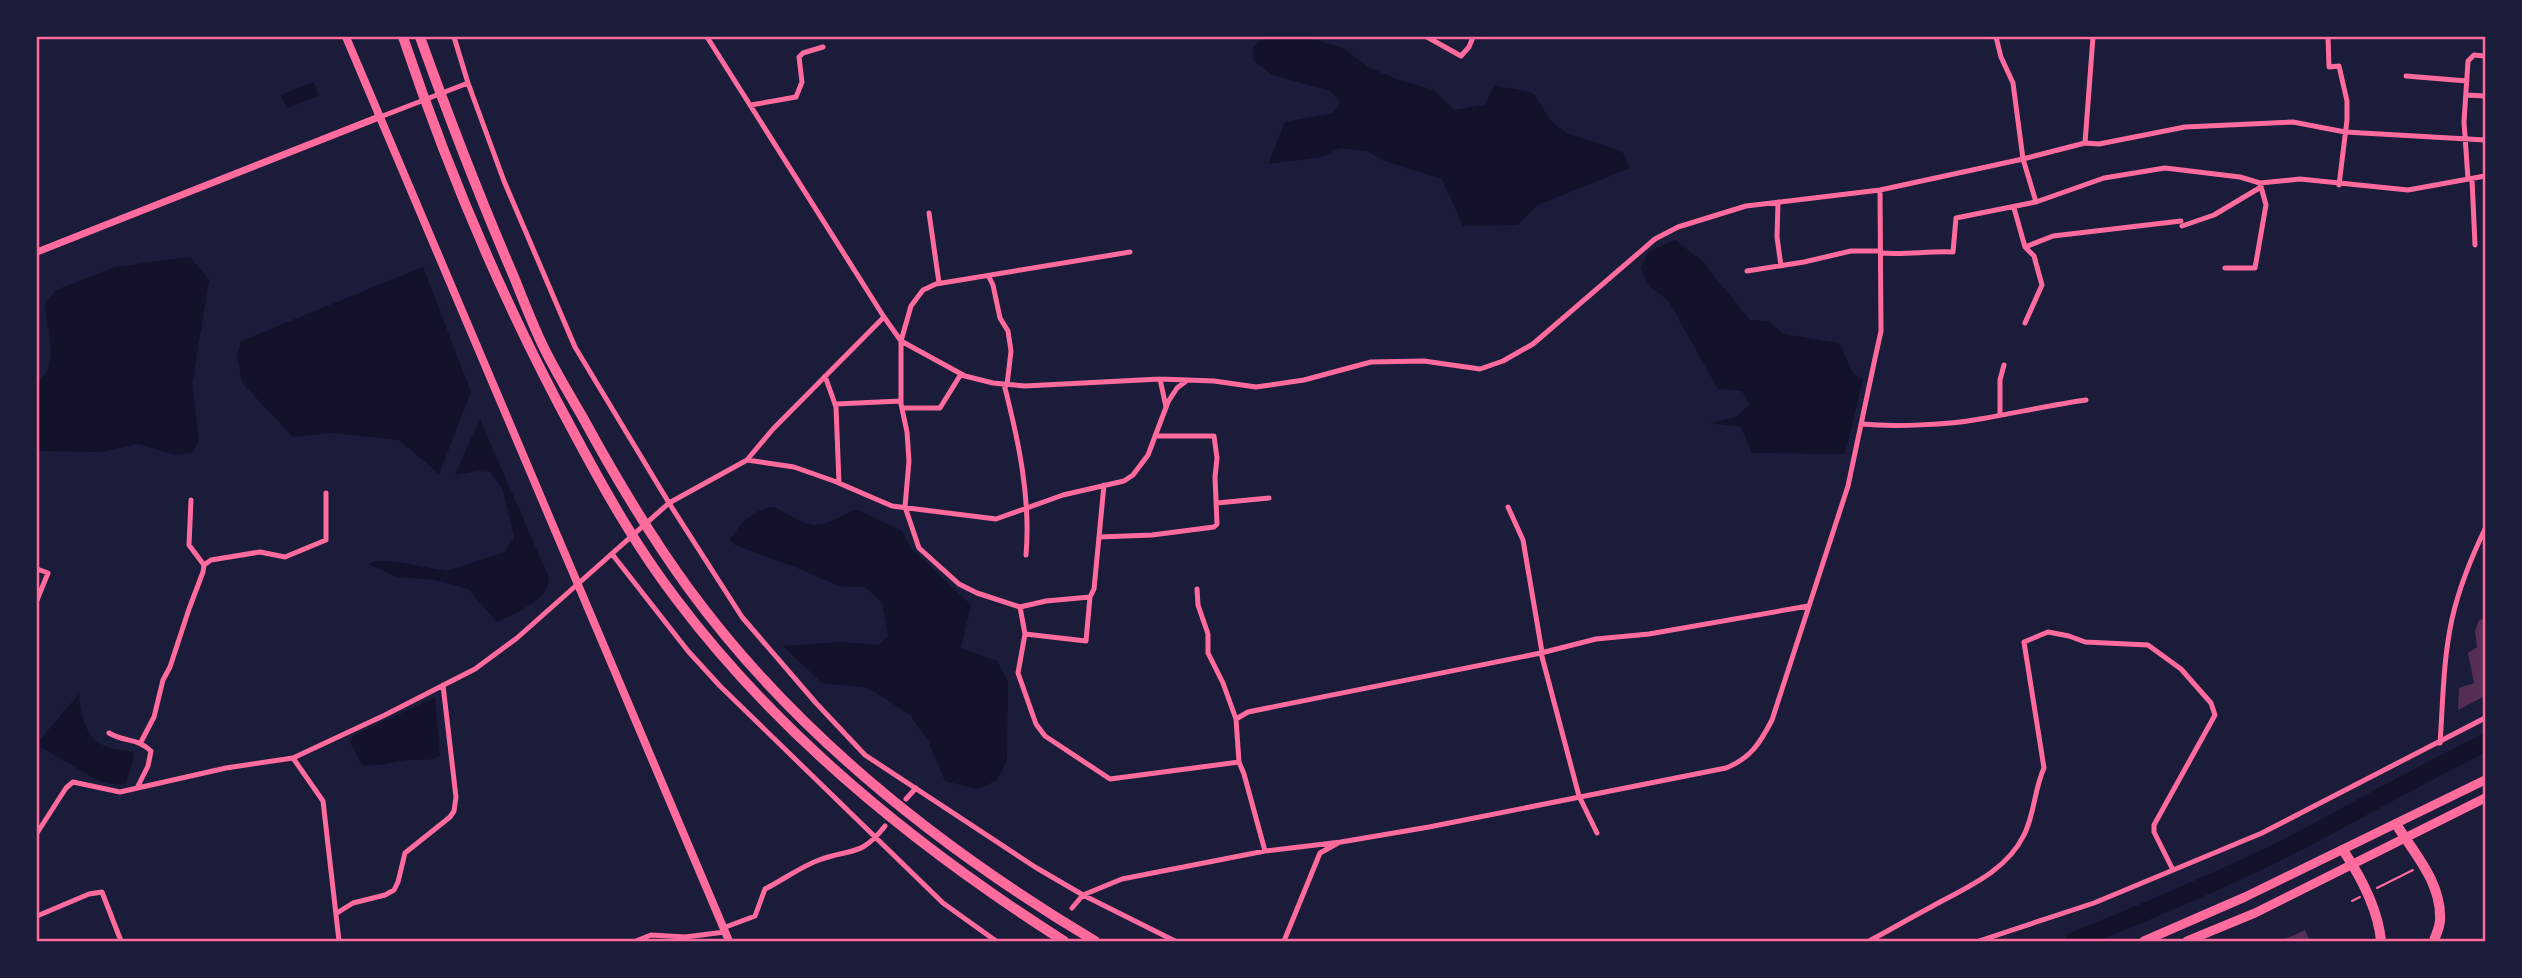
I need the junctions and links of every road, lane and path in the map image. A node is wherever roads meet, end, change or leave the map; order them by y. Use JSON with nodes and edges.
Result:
{"nodes":[{"id":1,"x":346,"y":37,"type":"edge"},
{"id":2,"x":403,"y":37,"type":"edge"},
{"id":3,"x":419,"y":37,"type":"edge"},
{"id":4,"x":454,"y":37,"type":"edge"},
{"id":5,"x":707,"y":37,"type":"edge"},
{"id":6,"x":1427,"y":37,"type":"edge"},
{"id":7,"x":1473,"y":37,"type":"edge"},
{"id":8,"x":1996,"y":37,"type":"edge"},
{"id":9,"x":2093,"y":37,"type":"edge"},
{"id":10,"x":2328,"y":37,"type":"edge"},
{"id":11,"x":823,"y":47,"type":"dead end"},
{"id":12,"x":2484,"y":56,"type":"edge"},
{"id":13,"x":2406,"y":76,"type":"dead end"},
{"id":14,"x":2467,"y":81,"type":"junction"},
{"id":15,"x":468,"y":83,"type":"junction"},
{"id":16,"x":2466,"y":95,"type":"junction"},
{"id":17,"x":2485,"y":96,"type":"edge"},
{"id":18,"x":751,"y":105,"type":"junction"},
{"id":19,"x":379,"y":117,"type":"junction"},
{"id":20,"x":2345,"y":132,"type":"junction"},
{"id":21,"x":2465,"y":139,"type":"junction"},
{"id":22,"x":2485,"y":140,"type":"edge"},
{"id":23,"x":2085,"y":143,"type":"junction"},
{"id":24,"x":2023,"y":159,"type":"junction"},
{"id":25,"x":2485,"y":176,"type":"edge"},
{"id":26,"x":2470,"y":179,"type":"junction"},
{"id":27,"x":2260,"y":185,"type":"junction"},
{"id":28,"x":2339,"y":185,"type":"junction"},
{"id":29,"x":1880,"y":190,"type":"junction"},
{"id":30,"x":1777,"y":202,"type":"junction"},
{"id":31,"x":2036,"y":202,"type":"junction"},
{"id":32,"x":2014,"y":208,"type":"junction"},
{"id":33,"x":929,"y":213,"type":"dead end"},
{"id":34,"x":2475,"y":246,"type":"dead end"},
{"id":35,"x":2025,"y":247,"type":"junction"},
{"id":36,"x":37,"y":251,"type":"edge"},
{"id":37,"x":1130,"y":252,"type":"dead end"},
{"id":38,"x":1881,"y":252,"type":"junction"},
{"id":39,"x":1781,"y":266,"type":"junction"},
{"id":40,"x":2225,"y":268,"type":"dead end"},
{"id":41,"x":1747,"y":271,"type":"dead end"},
{"id":42,"x":989,"y":277,"type":"junction"},
{"id":43,"x":939,"y":283,"type":"junction"},
{"id":44,"x":884,"y":317,"type":"junction"},
{"id":45,"x":2025,"y":323,"type":"dead end"},
{"id":46,"x":901,"y":341,"type":"junction"},
{"id":47,"x":2004,"y":365,"type":"dead end"},
{"id":48,"x":961,"y":374,"type":"junction"},
{"id":49,"x":825,"y":376,"type":"junction"},
{"id":50,"x":1160,"y":379,"type":"junction"},
{"id":51,"x":1185,"y":382,"type":"junction"},
{"id":52,"x":1006,"y":384,"type":"junction"},
{"id":53,"x":2086,"y":400,"type":"dead end"},
{"id":54,"x":836,"y":404,"type":"junction"},
{"id":55,"x":902,"y":405,"type":"junction"},
{"id":56,"x":1166,"y":407,"type":"junction"},
{"id":57,"x":2000,"y":415,"type":"junction"},
{"id":58,"x":1862,"y":424,"type":"junction"},
{"id":59,"x":1154,"y":436,"type":"junction"},
{"id":60,"x":747,"y":460,"type":"junction"},
{"id":61,"x":839,"y":483,"type":"junction"},
{"id":62,"x":1104,"y":485,"type":"junction"},
{"id":63,"x":326,"y":493,"type":"dead end"},
{"id":64,"x":1269,"y":498,"type":"dead end"},
{"id":65,"x":191,"y":500,"type":"dead end"},
{"id":66,"x":669,"y":503,"type":"junction"},
{"id":67,"x":1217,"y":503,"type":"junction"},
{"id":68,"x":905,"y":507,"type":"junction"},
{"id":69,"x":1508,"y":507,"type":"dead end"},
{"id":70,"x":1026,"y":508,"type":"junction"},
{"id":71,"x":2485,"y":529,"type":"edge"},
{"id":72,"x":1099,"y":537,"type":"junction"},
{"id":73,"x":612,"y":554,"type":"junction"},
{"id":74,"x":1026,"y":555,"type":"dead end"},
{"id":75,"x":204,"y":565,"type":"junction"},
{"id":76,"x":37,"y":569,"type":"edge"},
{"id":77,"x":577,"y":583,"type":"junction"},
{"id":78,"x":1197,"y":589,"type":"dead end"},
{"id":79,"x":1090,"y":597,"type":"junction"},
{"id":80,"x":37,"y":600,"type":"edge"},
{"id":81,"x":1020,"y":607,"type":"junction"},
{"id":82,"x":1808,"y":607,"type":"junction"},
{"id":83,"x":1025,"y":634,"type":"junction"},
{"id":84,"x":1542,"y":653,"type":"junction"},
{"id":85,"x":443,"y":685,"type":"junction"},
{"id":86,"x":2485,"y":718,"type":"edge"},
{"id":87,"x":1236,"y":719,"type":"junction"},
{"id":88,"x":109,"y":733,"type":"dead end"},
{"id":89,"x":141,"y":742,"type":"junction"},
{"id":90,"x":2440,"y":743,"type":"junction"},
{"id":91,"x":293,"y":758,"type":"junction"},
{"id":92,"x":1239,"y":762,"type":"junction"},
{"id":93,"x":2485,"y":780,"type":"edge"},
{"id":94,"x":137,"y":788,"type":"junction"},
{"id":95,"x":916,"y":788,"type":"junction"},
{"id":96,"x":1579,"y":796,"type":"junction"},
{"id":97,"x":2485,"y":798,"type":"edge"},
{"id":98,"x":906,"y":799,"type":"dead end"},
{"id":99,"x":2396,"y":824,"type":"junction"},
{"id":100,"x":885,"y":825,"type":"dead end"},
{"id":101,"x":1597,"y":833,"type":"dead end"},
{"id":102,"x":37,"y":834,"type":"edge"},
{"id":103,"x":874,"y":839,"type":"junction"},
{"id":104,"x":2405,"y":839,"type":"junction"},
{"id":105,"x":1341,"y":842,"type":"junction"},
{"id":106,"x":2343,"y":850,"type":"junction"},
{"id":107,"x":1265,"y":851,"type":"junction"},
{"id":108,"x":2354,"y":866,"type":"junction"},
{"id":109,"x":2172,"y":869,"type":"junction"},
{"id":110,"x":2412,"y":871,"type":"dead end"},
{"id":111,"x":2376,"y":889,"type":"dead end"},
{"id":112,"x":1083,"y":895,"type":"junction"},
{"id":113,"x":2364,"y":895,"type":"dead end"},
{"id":114,"x":2352,"y":901,"type":"dead end"},
{"id":115,"x":1072,"y":908,"type":"dead end"},
{"id":116,"x":337,"y":913,"type":"junction"},
{"id":117,"x":37,"y":916,"type":"edge"},
{"id":118,"x":724,"y":930,"type":"junction"},
{"id":119,"x":121,"y":941,"type":"edge"},
{"id":120,"x":339,"y":941,"type":"edge"},
{"id":121,"x":636,"y":941,"type":"edge"},
{"id":122,"x":729,"y":941,"type":"edge"},
{"id":123,"x":996,"y":941,"type":"edge"},
{"id":124,"x":1064,"y":941,"type":"edge"},
{"id":125,"x":1095,"y":941,"type":"edge"},
{"id":126,"x":1175,"y":941,"type":"edge"},
{"id":127,"x":1284,"y":941,"type":"edge"},
{"id":128,"x":1869,"y":941,"type":"edge"},
{"id":129,"x":1979,"y":941,"type":"edge"},
{"id":130,"x":2144,"y":941,"type":"edge"},
{"id":131,"x":2187,"y":941,"type":"edge"},
{"id":132,"x":2381,"y":941,"type":"edge"},
{"id":133,"x":2434,"y":941,"type":"edge"}],
"edges":[{"from":1,"to":19,"type":"main road"},
{"from":2,"to":124,"type":"highway"},
{"from":3,"to":125,"type":"highway"},
{"from":4,"to":15,"type":"street"},
{"from":5,"to":18,"type":"street"},
{"from":6,"to":7,"type":"street"},
{"from":8,"to":24,"type":"street"},
{"from":9,"to":23,"type":"street"},
{"from":10,"to":20,"type":"street"},
{"from":11,"to":18,"type":"street"},
{"from":12,"to":14,"type":"street"},
{"from":13,"to":14,"type":"street"},
{"from":14,"to":16,"type":"street"},
{"from":15,"to":19,"type":"street"},
{"from":15,"to":66,"type":"street"},
{"from":16,"to":17,"type":"street"},
{"from":16,"to":21,"type":"street"},
{"from":18,"to":44,"type":"street"},
{"from":19,"to":36,"type":"street"},
{"from":19,"to":77,"type":"main road"},
{"from":20,"to":21,"type":"street"},
{"from":20,"to":23,"type":"street"},
{"from":20,"to":28,"type":"street"},
{"from":21,"to":22,"type":"street"},
{"from":21,"to":26,"type":"street"},
{"from":23,"to":24,"type":"street"},
{"from":24,"to":29,"type":"street"},
{"from":24,"to":31,"type":"street"},
{"from":25,"to":26,"type":"street"},
{"from":26,"to":28,"type":"street"},
{"from":26,"to":34,"type":"street"},
{"from":27,"to":28,"type":"street"},
{"from":27,"to":31,"type":"street"},
{"from":27,"to":35,"type":"street"},
{"from":27,"to":40,"type":"street"},
{"from":29,"to":30,"type":"street"},
{"from":29,"to":38,"type":"street"},
{"from":30,"to":39,"type":"street"},
{"from":30,"to":51,"type":"street"},
{"from":31,"to":32,"type":"street"},
{"from":32,"to":35,"type":"street"},
{"from":32,"to":38,"type":"street"},
{"from":33,"to":43,"type":"street"},
{"from":35,"to":45,"type":"street"},
{"from":37,"to":42,"type":"street"},
{"from":38,"to":39,"type":"street"},
{"from":38,"to":58,"type":"street"},
{"from":39,"to":41,"type":"street"},
{"from":42,"to":43,"type":"street"},
{"from":42,"to":52,"type":"street"},
{"from":43,"to":46,"type":"street"},
{"from":44,"to":46,"type":"street"},
{"from":44,"to":49,"type":"street"},
{"from":46,"to":48,"type":"street"},
{"from":46,"to":55,"type":"street"},
{"from":47,"to":57,"type":"street"},
{"from":48,"to":52,"type":"street"},
{"from":48,"to":55,"type":"street"},
{"from":49,"to":54,"type":"street"},
{"from":49,"to":60,"type":"street"},
{"from":50,"to":51,"type":"street"},
{"from":50,"to":52,"type":"street"},
{"from":50,"to":56,"type":"street"},
{"from":51,"to":56,"type":"street"},
{"from":52,"to":70,"type":"street"},
{"from":53,"to":57,"type":"street"},
{"from":54,"to":55,"type":"street"},
{"from":54,"to":61,"type":"street"},
{"from":55,"to":68,"type":"street"},
{"from":56,"to":59,"type":"street"},
{"from":57,"to":58,"type":"street"},
{"from":58,"to":82,"type":"street"},
{"from":59,"to":62,"type":"street"},
{"from":59,"to":67,"type":"street"},
{"from":60,"to":61,"type":"street"},
{"from":60,"to":66,"type":"street"},
{"from":61,"to":68,"type":"street"},
{"from":62,"to":70,"type":"street"},
{"from":62,"to":72,"type":"street"},
{"from":63,"to":75,"type":"street"},
{"from":64,"to":67,"type":"street"},
{"from":65,"to":75,"type":"street"},
{"from":66,"to":73,"type":"street"},
{"from":66,"to":95,"type":"street"},
{"from":67,"to":72,"type":"street"},
{"from":68,"to":70,"type":"street"},
{"from":68,"to":81,"type":"street"},
{"from":69,"to":84,"type":"street"},
{"from":70,"to":74,"type":"street"},
{"from":71,"to":90,"type":"street"},
{"from":72,"to":79,"type":"street"},
{"from":73,"to":77,"type":"street"},
{"from":73,"to":103,"type":"street"},
{"from":75,"to":89,"type":"street"},
{"from":76,"to":80,"type":"street"},
{"from":77,"to":85,"type":"street"},
{"from":77,"to":118,"type":"main road"},
{"from":78,"to":87,"type":"street"},
{"from":79,"to":81,"type":"street"},
{"from":79,"to":83,"type":"street"},
{"from":81,"to":83,"type":"street"},
{"from":82,"to":84,"type":"street"},
{"from":82,"to":96,"type":"street"},
{"from":83,"to":92,"type":"street"},
{"from":84,"to":87,"type":"street"},
{"from":84,"to":96,"type":"street"},
{"from":85,"to":91,"type":"street"},
{"from":85,"to":116,"type":"street"},
{"from":86,"to":90,"type":"street"},
{"from":87,"to":92,"type":"street"},
{"from":88,"to":89,"type":"street"},
{"from":89,"to":94,"type":"street"},
{"from":90,"to":109,"type":"street"},
{"from":91,"to":94,"type":"street"},
{"from":91,"to":116,"type":"street"},
{"from":92,"to":107,"type":"street"},
{"from":93,"to":99,"type":"main road"},
{"from":94,"to":102,"type":"street"},
{"from":95,"to":98,"type":"street"},
{"from":95,"to":112,"type":"street"},
{"from":96,"to":101,"type":"street"},
{"from":96,"to":105,"type":"street"},
{"from":97,"to":104,"type":"main road"},
{"from":99,"to":104,"type":"highway"},
{"from":99,"to":106,"type":"main road"},
{"from":100,"to":103,"type":"street"},
{"from":103,"to":118,"type":"street"},
{"from":103,"to":123,"type":"street"},
{"from":104,"to":108,"type":"main road"},
{"from":104,"to":133,"type":"highway"},
{"from":105,"to":107,"type":"street"},
{"from":105,"to":127,"type":"street"},
{"from":106,"to":108,"type":"highway"},
{"from":106,"to":130,"type":"main road"},
{"from":107,"to":112,"type":"street"},
{"from":108,"to":131,"type":"main road"},
{"from":108,"to":132,"type":"highway"},
{"from":109,"to":128,"type":"street"},
{"from":109,"to":129,"type":"street"},
{"from":110,"to":111,"type":"path"},
{"from":112,"to":115,"type":"street"},
{"from":112,"to":126,"type":"street"},
{"from":113,"to":114,"type":"path"},
{"from":116,"to":120,"type":"street"},
{"from":117,"to":119,"type":"street"},
{"from":118,"to":121,"type":"street"},
{"from":118,"to":122,"type":"main road"}]}
